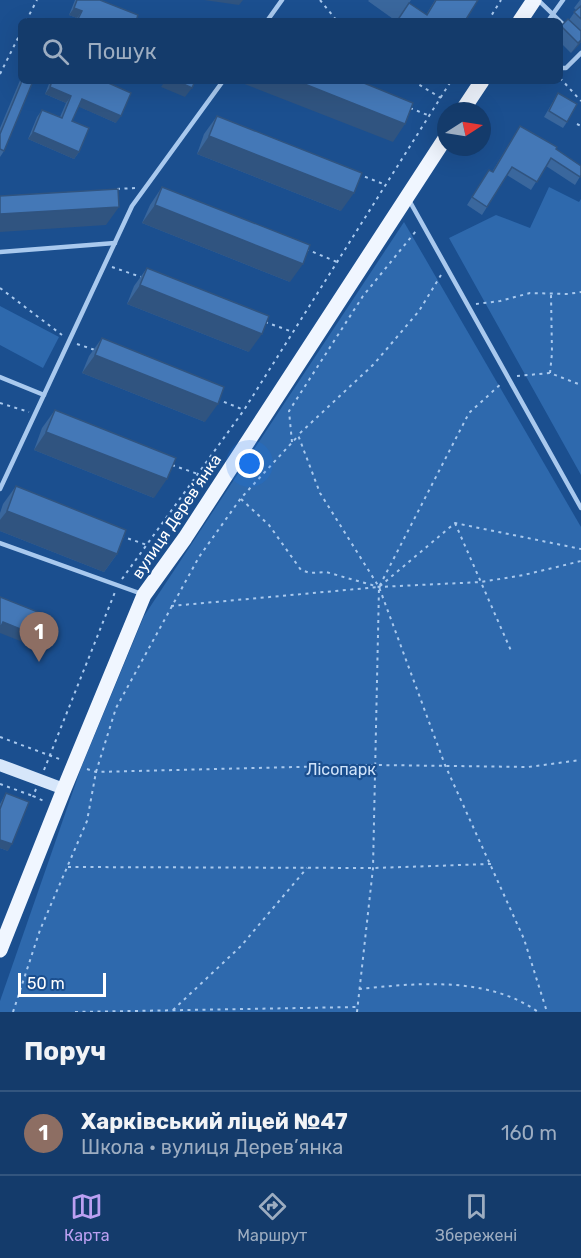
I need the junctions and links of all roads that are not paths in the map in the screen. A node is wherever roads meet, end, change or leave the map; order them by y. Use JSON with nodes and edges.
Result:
{"nodes":[{"id":1,"x":282,"y":0,"type":"edge"},
{"id":2,"x":536,"y":0,"type":"edge"},
{"id":3,"x":563,"y":0,"type":"edge"},
{"id":4,"x":553,"y":14,"type":"junction"},
{"id":5,"x":269,"y":18,"type":"edge"},
{"id":6,"x":522,"y":18,"type":"edge"},
{"id":7,"x":550,"y":18,"type":"edge"},
{"id":8,"x":557,"y":18,"type":"edge"},
{"id":9,"x":563,"y":24,"type":"edge"},
{"id":10,"x":574,"y":34,"type":"edge"},
{"id":11,"x":581,"y":52,"type":"edge"},
{"id":12,"x":563,"y":68,"type":"edge"},
{"id":13,"x":221,"y":84,"type":"edge"},
{"id":14,"x":480,"y":84,"type":"edge"},
{"id":15,"x":468,"y":102,"type":"edge"},
{"id":16,"x":437,"y":151,"type":"edge"},
{"id":17,"x":407,"y":198,"type":"junction"},
{"id":18,"x":115,"y":243,"type":"junction"},
{"id":19,"x":0,"y":252,"type":"edge"},
{"id":20,"x":0,"y":377,"type":"edge"},
{"id":21,"x":44,"y":395,"type":"junction"},
{"id":22,"x":0,"y":489,"type":"edge"},
{"id":23,"x":581,"y":508,"type":"edge"},
{"id":24,"x":0,"y":543,"type":"edge"},
{"id":25,"x":144,"y":595,"type":"junction"},
{"id":26,"x":0,"y":765,"type":"edge"},
{"id":27,"x":64,"y":789,"type":"junction"},
{"id":28,"x":0,"y":950,"type":"edge"}],
"edges":[{"from":1,"to":5,"type":"lane"},
{"from":2,"to":4,"type":"lane"},
{"from":2,"to":6,"type":"main road"},
{"from":3,"to":4,"type":"lane"},
{"from":4,"to":7,"type":"lane"},
{"from":4,"to":8,"type":"lane"},
{"from":9,"to":10,"type":"lane"},
{"from":11,"to":12,"type":"lane"},
{"from":13,"to":18,"type":"lane"},
{"from":14,"to":15,"type":"main road"},
{"from":16,"to":17,"type":"main road","name":"вулиця Дерев’янка"},
{"from":17,"to":23,"type":"lane"},
{"from":17,"to":25,"type":"main road","name":"вулиця Дерев’янка"},
{"from":18,"to":19,"type":"lane"},
{"from":18,"to":21,"type":"lane"},
{"from":20,"to":21,"type":"lane"},
{"from":21,"to":22,"type":"lane"},
{"from":24,"to":25,"type":"lane"},
{"from":25,"to":27,"type":"main road","name":"вулиця Дерев’янка"},
{"from":26,"to":27,"type":"street"},
{"from":27,"to":28,"type":"main road","name":"вулиця Дерев’янка"}]}
